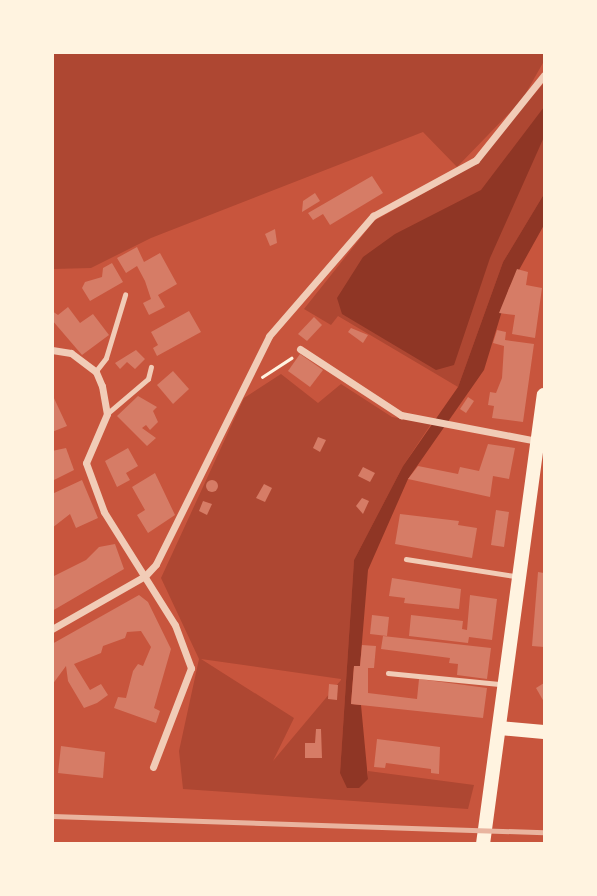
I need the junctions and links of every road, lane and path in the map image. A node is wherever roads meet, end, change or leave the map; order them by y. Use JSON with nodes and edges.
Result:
{"nodes":[{"id":1,"x":544,"y":75,"type":"edge"},
{"id":2,"x":125,"y":295,"type":"dead end"},
{"id":3,"x":52,"y":349,"type":"edge"},
{"id":4,"x":300,"y":349,"type":"joint"},
{"id":5,"x":151,"y":367,"type":"dead end"},
{"id":6,"x":96,"y":372,"type":"junction"},
{"id":7,"x":242,"y":390,"type":"junction"},
{"id":8,"x":544,"y":395,"type":"edge"},
{"id":9,"x":107,"y":414,"type":"junction"},
{"id":10,"x":537,"y":441,"type":"junction"},
{"id":11,"x":406,"y":559,"type":"dead end"},
{"id":12,"x":145,"y":576,"type":"junction"},
{"id":13,"x":520,"y":577,"type":"junction"},
{"id":14,"x":52,"y":629,"type":"edge"},
{"id":15,"x":388,"y":673,"type":"dead end"},
{"id":16,"x":505,"y":685,"type":"junction"},
{"id":17,"x":500,"y":729,"type":"junction"},
{"id":18,"x":544,"y":732,"type":"edge"},
{"id":19,"x":153,"y":767,"type":"dead end"},
{"id":20,"x":483,"y":844,"type":"edge"}],
"edges":[{"from":1,"to":7,"type":"street"},
{"from":2,"to":6,"type":"lane"},
{"from":3,"to":6,"type":"street"},
{"from":4,"to":7,"type":"path"},
{"from":4,"to":10,"type":"street"},
{"from":5,"to":9,"type":"lane"},
{"from":6,"to":9,"type":"street"},
{"from":7,"to":12,"type":"street"},
{"from":8,"to":10,"type":"main road"},
{"from":9,"to":12,"type":"street"},
{"from":10,"to":13,"type":"main road"},
{"from":11,"to":13,"type":"lane"},
{"from":12,"to":14,"type":"street"},
{"from":12,"to":19,"type":"street"},
{"from":13,"to":16,"type":"main road"},
{"from":15,"to":16,"type":"lane"},
{"from":16,"to":17,"type":"main road"},
{"from":17,"to":18,"type":"main road"},
{"from":17,"to":20,"type":"main road"}]}
